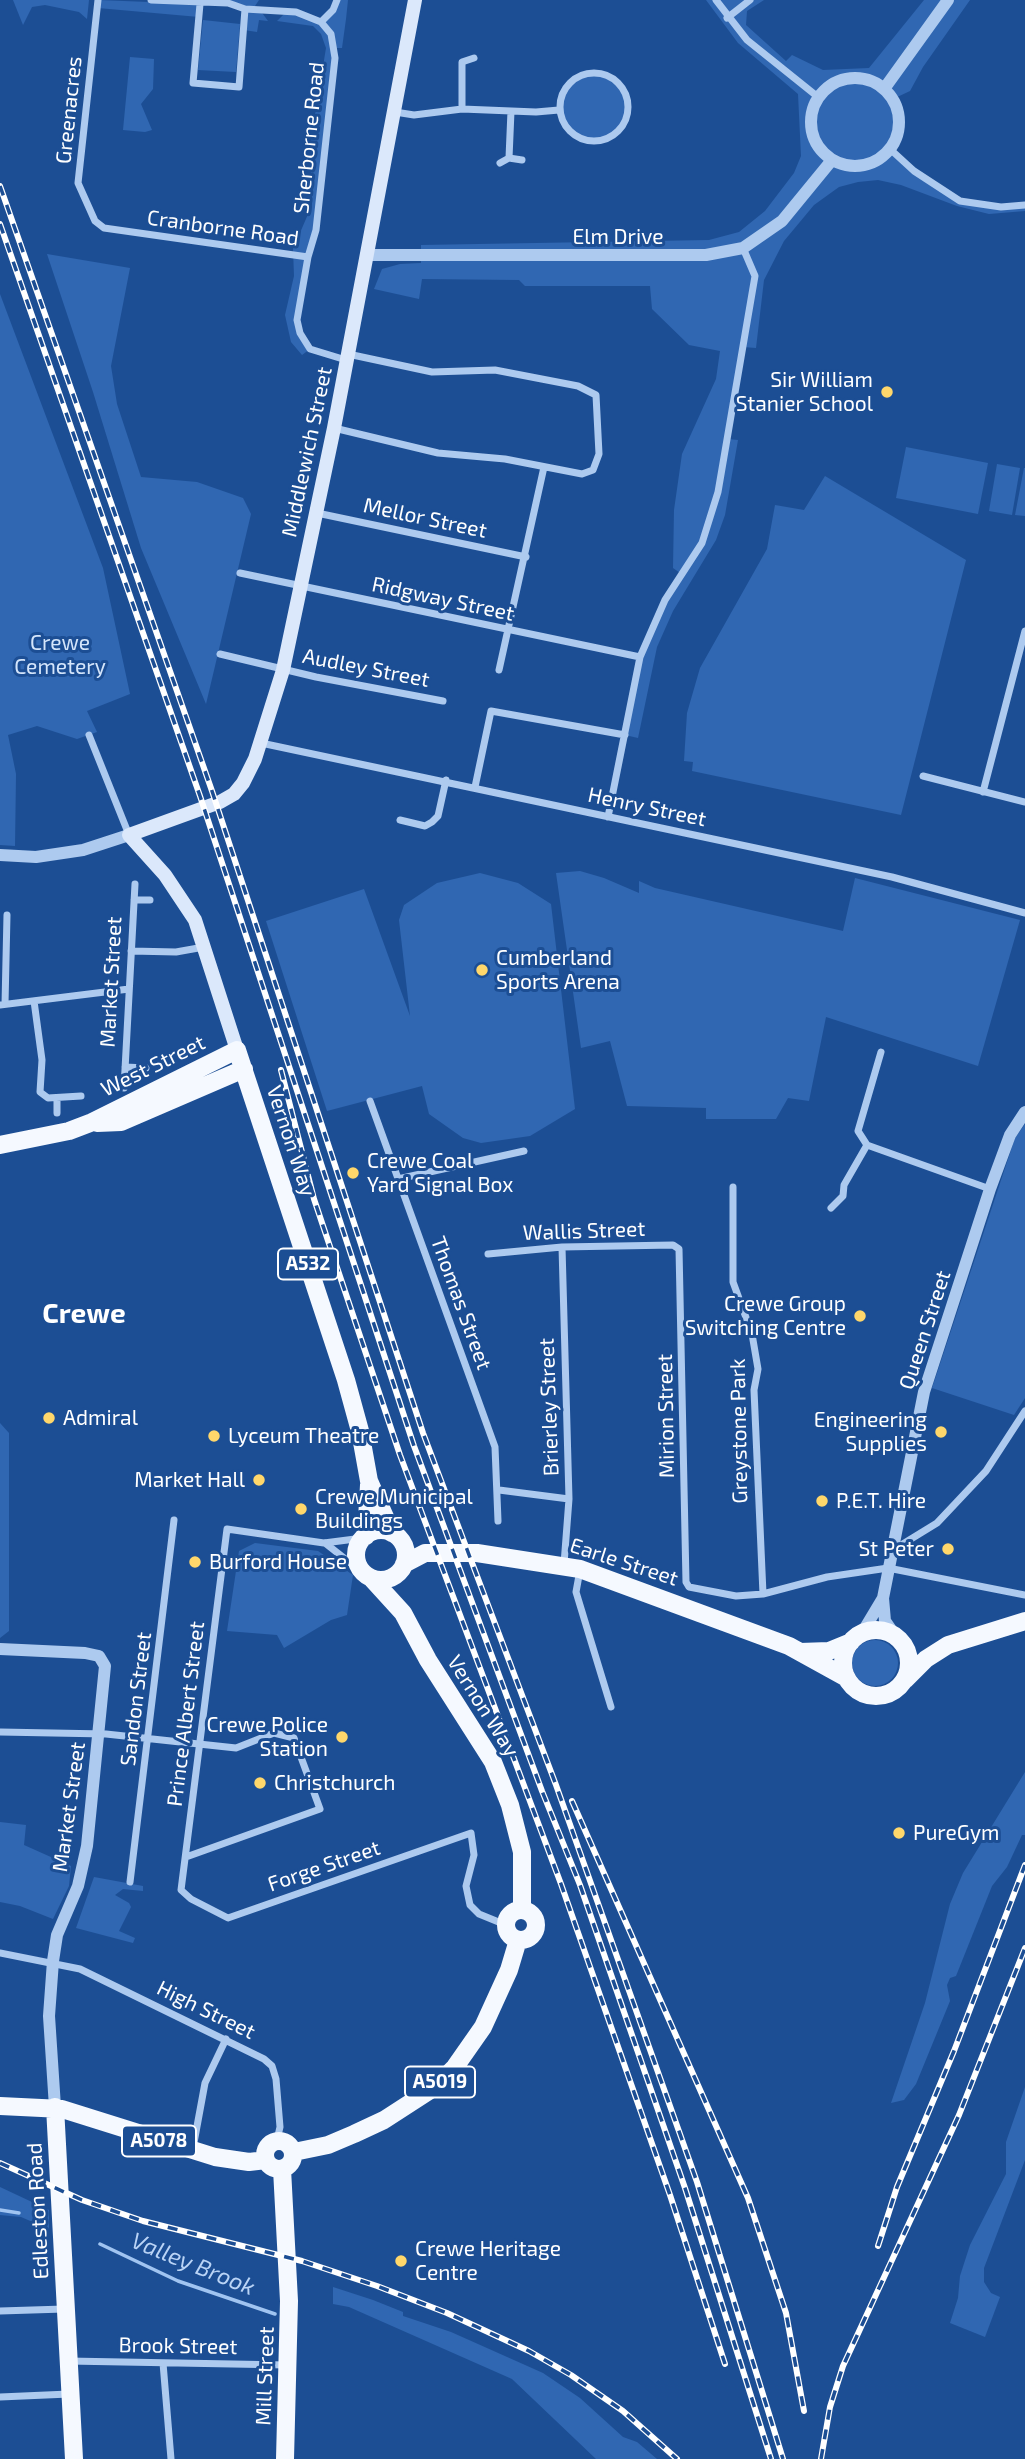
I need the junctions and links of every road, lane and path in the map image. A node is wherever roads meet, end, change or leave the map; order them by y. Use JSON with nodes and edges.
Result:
{"nodes":[{"id":1,"x":98,"y":0,"type":"edge"},
{"id":2,"x":151,"y":0,"type":"edge"},
{"id":3,"x":337,"y":0,"type":"edge"},
{"id":4,"x":415,"y":0,"type":"edge"},
{"id":5,"x":716,"y":0,"type":"edge"},
{"id":6,"x":750,"y":0,"type":"edge"},
{"id":7,"x":948,"y":0,"type":"edge"},
{"id":8,"x":229,"y":1,"type":"edge"},
{"id":9,"x":200,"y":4,"type":"junction"},
{"id":10,"x":246,"y":9,"type":"junction"},
{"id":11,"x":727,"y":18,"type":"junction"},
{"id":12,"x":321,"y":22,"type":"junction"},
{"id":13,"x":474,"y":58,"type":"dead end"},
{"id":14,"x":884,"y":89,"type":"junction"},
{"id":15,"x":818,"y":97,"type":"junction"},
{"id":16,"x":462,"y":109,"type":"junction"},
{"id":17,"x":559,"y":110,"type":"junction"},
{"id":18,"x":510,"y":111,"type":"junction"},
{"id":19,"x":395,"y":112,"type":"junction"},
{"id":20,"x":890,"y":149,"type":"junction"},
{"id":21,"x":509,"y":158,"type":"junction"},
{"id":22,"x":522,"y":160,"type":"dead end"},
{"id":23,"x":832,"y":160,"type":"junction"},
{"id":24,"x":500,"y":163,"type":"dead end"},
{"id":25,"x":1025,"y":205,"type":"edge"},
{"id":26,"x":134,"y":233,"type":"joint"},
{"id":27,"x":743,"y":248,"type":"junction"},
{"id":28,"x":367,"y":255,"type":"junction"},
{"id":29,"x":308,"y":257,"type":"junction"},
{"id":30,"x":348,"y":357,"type":"junction"},
{"id":31,"x":334,"y":428,"type":"junction"},
{"id":32,"x":544,"y":467,"type":"junction"},
{"id":33,"x":316,"y":513,"type":"junction"},
{"id":34,"x":526,"y":557,"type":"junction"},
{"id":35,"x":240,"y":573,"type":"dead end"},
{"id":36,"x":300,"y":586,"type":"junction"},
{"id":37,"x":509,"y":631,"type":"junction"},
{"id":38,"x":1025,"y":631,"type":"edge"},
{"id":39,"x":220,"y":654,"type":"dead end"},
{"id":40,"x":640,"y":657,"type":"junction"},
{"id":41,"x":283,"y":670,"type":"junction"},
{"id":42,"x":499,"y":670,"type":"dead end"},
{"id":43,"x":443,"y":701,"type":"dead end"},
{"id":44,"x":89,"y":735,"type":"dead end"},
{"id":45,"x":625,"y":736,"type":"junction"},
{"id":46,"x":260,"y":742,"type":"junction"},
{"id":47,"x":923,"y":776,"type":"dead end"},
{"id":48,"x":446,"y":780,"type":"junction"},
{"id":49,"x":475,"y":787,"type":"junction"},
{"id":50,"x":983,"y":792,"type":"junction"},
{"id":51,"x":1025,"y":802,"type":"edge"},
{"id":52,"x":608,"y":817,"type":"junction"},
{"id":53,"x":400,"y":820,"type":"dead end"},
{"id":54,"x":129,"y":835,"type":"junction"},
{"id":55,"x":0,"y":855,"type":"edge"},
{"id":56,"x":135,"y":884,"type":"dead end"},
{"id":57,"x":134,"y":900,"type":"junction"},
{"id":58,"x":150,"y":900,"type":"dead end"},
{"id":59,"x":1025,"y":913,"type":"edge"},
{"id":60,"x":7,"y":915,"type":"dead end"},
{"id":61,"x":205,"y":947,"type":"junction"},
{"id":62,"x":131,"y":951,"type":"junction"},
{"id":63,"x":129,"y":989,"type":"junction"},
{"id":64,"x":34,"y":1001,"type":"junction"},
{"id":65,"x":3,"y":1004,"type":"edge"},
{"id":66,"x":237,"y":1049,"type":"junction"},
{"id":67,"x":881,"y":1052,"type":"dead end"},
{"id":68,"x":125,"y":1067,"type":"junction"},
{"id":69,"x":146,"y":1068,"type":"dead end"},
{"id":70,"x":244,"y":1069,"type":"junction"},
{"id":71,"x":124,"y":1088,"type":"dead end"},
{"id":72,"x":80,"y":1096,"type":"dead end"},
{"id":73,"x":57,"y":1099,"type":"junction"},
{"id":74,"x":370,"y":1101,"type":"dead end"},
{"id":75,"x":1025,"y":1112,"type":"edge"},
{"id":76,"x":57,"y":1113,"type":"dead end"},
{"id":77,"x":90,"y":1123,"type":"junction"},
{"id":78,"x":0,"y":1145,"type":"edge"},
{"id":79,"x":867,"y":1145,"type":"junction"},
{"id":80,"x":524,"y":1151,"type":"dead end"},
{"id":81,"x":398,"y":1180,"type":"junction"},
{"id":82,"x":733,"y":1187,"type":"dead end"},
{"id":83,"x":990,"y":1189,"type":"junction"},
{"id":84,"x":831,"y":1208,"type":"dead end"},
{"id":85,"x":562,"y":1247,"type":"junction"},
{"id":86,"x":679,"y":1249,"type":"joint"},
{"id":87,"x":488,"y":1254,"type":"dead end"},
{"id":88,"x":1025,"y":1411,"type":"edge"},
{"id":89,"x":369,"y":1481,"type":"junction"},
{"id":90,"x":499,"y":1490,"type":"junction"},
{"id":91,"x":569,"y":1499,"type":"junction"},
{"id":92,"x":174,"y":1520,"type":"dead end"},
{"id":93,"x":498,"y":1521,"type":"dead end"},
{"id":94,"x":396,"y":1536,"type":"junction"},
{"id":95,"x":364,"y":1537,"type":"junction"},
{"id":96,"x":324,"y":1543,"type":"junction"},
{"id":97,"x":891,"y":1551,"type":"junction"},
{"id":98,"x":429,"y":1553,"type":"junction"},
{"id":99,"x":403,"y":1566,"type":"junction"},
{"id":100,"x":572,"y":1567,"type":"junction"},
{"id":101,"x":888,"y":1568,"type":"junction"},
{"id":102,"x":368,"y":1576,"type":"junction"},
{"id":103,"x":686,"y":1582,"type":"joint"},
{"id":104,"x":763,"y":1594,"type":"junction"},
{"id":105,"x":1025,"y":1595,"type":"edge"},
{"id":106,"x":883,"y":1598,"type":"junction"},
{"id":107,"x":403,"y":1613,"type":"junction"},
{"id":108,"x":1025,"y":1621,"type":"edge"},
{"id":109,"x":857,"y":1638,"type":"junction"},
{"id":110,"x":899,"y":1639,"type":"junction"},
{"id":111,"x":948,"y":1645,"type":"junction"},
{"id":112,"x":0,"y":1650,"type":"edge"},
{"id":113,"x":800,"y":1652,"type":"junction"},
{"id":114,"x":847,"y":1678,"type":"junction"},
{"id":115,"x":904,"y":1681,"type":"junction"},
{"id":116,"x":611,"y":1707,"type":"dead end"},
{"id":117,"x":0,"y":1732,"type":"edge"},
{"id":118,"x":99,"y":1735,"type":"junction"},
{"id":119,"x":149,"y":1739,"type":"junction"},
{"id":120,"x":201,"y":1744,"type":"junction"},
{"id":121,"x":186,"y":1857,"type":"junction"},
{"id":122,"x":130,"y":1882,"type":"dead end"},
{"id":123,"x":191,"y":1899,"type":"joint"},
{"id":124,"x":522,"y":1910,"type":"junction"},
{"id":125,"x":506,"y":1924,"type":"junction"},
{"id":126,"x":518,"y":1940,"type":"junction"},
{"id":127,"x":0,"y":1953,"type":"edge"},
{"id":128,"x":52,"y":1961,"type":"junction"},
{"id":129,"x":226,"y":2039,"type":"junction"},
{"id":130,"x":0,"y":2106,"type":"edge"},
{"id":131,"x":55,"y":2107,"type":"junction"},
{"id":132,"x":277,"y":2140,"type":"junction"},
{"id":133,"x":193,"y":2151,"type":"junction"},
{"id":134,"x":293,"y":2152,"type":"junction"},
{"id":135,"x":274,"y":2164,"type":"junction"},
{"id":136,"x":65,"y":2309,"type":"junction"},
{"id":137,"x":0,"y":2311,"type":"edge"},
{"id":138,"x":68,"y":2361,"type":"junction"},
{"id":139,"x":163,"y":2363,"type":"junction"},
{"id":140,"x":288,"y":2365,"type":"junction"},
{"id":141,"x":70,"y":2393,"type":"junction"},
{"id":142,"x":0,"y":2397,"type":"edge"},
{"id":143,"x":74,"y":2459,"type":"edge"},
{"id":144,"x":171,"y":2459,"type":"edge"},
{"id":145,"x":285,"y":2459,"type":"edge"}],
"edges":[{"from":1,"to":26,"type":"street","name":"Greenacres"},
{"from":2,"to":9,"type":"street"},
{"from":3,"to":12,"type":"street"},
{"from":4,"to":19,"type":"main road","name":"Middlewich Street"},
{"from":5,"to":11,"type":"street"},
{"from":6,"to":11,"type":"street"},
{"from":7,"to":14,"type":"street"},
{"from":8,"to":9,"type":"street"},
{"from":8,"to":10,"type":"street"},
{"from":9,"to":10,"type":"street"},
{"from":10,"to":12,"type":"street"},
{"from":11,"to":15,"type":"street"},
{"from":12,"to":29,"type":"street","name":"Sherborne Road"},
{"from":13,"to":16,"type":"street"},
{"from":14,"to":15,"type":"street"},
{"from":14,"to":20,"type":"street"},
{"from":15,"to":23,"type":"street"},
{"from":16,"to":18,"type":"street"},
{"from":16,"to":19,"type":"street"},
{"from":17,"to":17,"type":"street"},
{"from":17,"to":18,"type":"street"},
{"from":18,"to":21,"type":"street"},
{"from":19,"to":28,"type":"main road","name":"Middlewich Street"},
{"from":20,"to":23,"type":"street"},
{"from":20,"to":25,"type":"street"},
{"from":21,"to":22,"type":"street"},
{"from":21,"to":24,"type":"street"},
{"from":23,"to":27,"type":"street","name":"Elm Drive"},
{"from":26,"to":29,"type":"street","name":"Cranborne Road"},
{"from":27,"to":28,"type":"street","name":"Elm Drive"},
{"from":27,"to":40,"type":"street"},
{"from":28,"to":30,"type":"main road","name":"Middlewich Street"},
{"from":29,"to":30,"type":"street","name":"Sherborne Road"},
{"from":30,"to":31,"type":"main road","name":"Middlewich Street"},
{"from":30,"to":32,"type":"street","name":"Sherborne Road"},
{"from":31,"to":32,"type":"street"},
{"from":31,"to":33,"type":"main road","name":"Middlewich Street"},
{"from":32,"to":34,"type":"street"},
{"from":33,"to":34,"type":"street","name":"Mellor Street"},
{"from":33,"to":36,"type":"main road","name":"Middlewich Street"},
{"from":34,"to":37,"type":"street"},
{"from":35,"to":36,"type":"street","name":"Ridgway Street"},
{"from":36,"to":37,"type":"street","name":"Ridgway Street"},
{"from":36,"to":41,"type":"main road","name":"Middlewich Street"},
{"from":37,"to":40,"type":"street","name":"Ridgway Street"},
{"from":37,"to":42,"type":"street"},
{"from":38,"to":50,"type":"street"},
{"from":39,"to":41,"type":"street","name":"Audley Street"},
{"from":40,"to":45,"type":"street"},
{"from":41,"to":43,"type":"street","name":"Audley Street"},
{"from":41,"to":46,"type":"main road","name":"Middlewich Street"},
{"from":44,"to":54,"type":"street"},
{"from":45,"to":49,"type":"street"},
{"from":45,"to":52,"type":"street"},
{"from":46,"to":48,"type":"street","name":"Henry Street"},
{"from":46,"to":54,"type":"main road","name":"Middlewich Street"},
{"from":47,"to":50,"type":"street"},
{"from":48,"to":49,"type":"street","name":"Henry Street"},
{"from":48,"to":53,"type":"street"},
{"from":49,"to":52,"type":"street","name":"Henry Street"},
{"from":50,"to":51,"type":"street"},
{"from":52,"to":59,"type":"street","name":"Henry Street"},
{"from":54,"to":55,"type":"street"},
{"from":54,"to":61,"type":"main road","name":"Vernon Way"},
{"from":56,"to":57,"type":"street","name":"Market Street"},
{"from":57,"to":58,"type":"street","name":"Market Street"},
{"from":57,"to":62,"type":"street","name":"Market Street"},
{"from":60,"to":65,"type":"street"},
{"from":61,"to":62,"type":"street"},
{"from":61,"to":66,"type":"main road","name":"Vernon Way"},
{"from":62,"to":63,"type":"street","name":"Market Street"},
{"from":63,"to":64,"type":"street"},
{"from":63,"to":68,"type":"street","name":"Market Street"},
{"from":64,"to":65,"type":"street"},
{"from":64,"to":73,"type":"street"},
{"from":66,"to":70,"type":"main road","name":"Vernon Way","number":"A532"},
{"from":66,"to":77,"type":"main road","name":"West Street"},
{"from":67,"to":79,"type":"street"},
{"from":68,"to":69,"type":"street","name":"Market Street"},
{"from":68,"to":71,"type":"street","name":"Market Street"},
{"from":70,"to":77,"type":"main road","name":"West Street"},
{"from":70,"to":89,"type":"main road","name":"Vernon Way","number":"A532"},
{"from":72,"to":73,"type":"street"},
{"from":73,"to":76,"type":"street"},
{"from":74,"to":81,"type":"street","name":"Thomas Street"},
{"from":75,"to":83,"type":"street","name":"Queen Street"},
{"from":77,"to":78,"type":"main road","name":"West Street"},
{"from":79,"to":83,"type":"street"},
{"from":79,"to":84,"type":"street"},
{"from":80,"to":81,"type":"street"},
{"from":81,"to":90,"type":"street","name":"Thomas Street"},
{"from":82,"to":104,"type":"street","name":"Greystone Park"},
{"from":83,"to":97,"type":"street","name":"Queen Street"},
{"from":85,"to":86,"type":"street","name":"Wallis Street"},
{"from":85,"to":87,"type":"street","name":"Wallis Street"},
{"from":85,"to":91,"type":"street","name":"Brierley Street"},
{"from":86,"to":103,"type":"street","name":"Mirion Street"},
{"from":88,"to":97,"type":"street"},
{"from":89,"to":94,"type":"main road","name":"Vernon Way","number":"A532"},
{"from":89,"to":95,"type":"main road","name":"Vernon Way","number":"A532"},
{"from":90,"to":91,"type":"street"},
{"from":90,"to":93,"type":"street","name":"Thomas Street"},
{"from":91,"to":100,"type":"street","name":"Brierley Street"},
{"from":92,"to":119,"type":"street","name":"Sandon Street"},
{"from":94,"to":95,"type":"main road"},
{"from":94,"to":98,"type":"main road","name":"Earle Street"},
{"from":94,"to":99,"type":"main road"},
{"from":95,"to":96,"type":"street"},
{"from":95,"to":102,"type":"main road"},
{"from":96,"to":102,"type":"street"},
{"from":96,"to":120,"type":"street","name":"Prince Albert Street"},
{"from":97,"to":101,"type":"street","name":"Queen Street"},
{"from":98,"to":99,"type":"main road","name":"Earle Street"},
{"from":98,"to":100,"type":"main road","name":"Earle Street"},
{"from":99,"to":102,"type":"main road"},
{"from":99,"to":107,"type":"main road","name":"Vernon Way","number":"A5019"},
{"from":100,"to":113,"type":"main road","name":"Earle Street"},
{"from":100,"to":116,"type":"street","name":"Brierley Street"},
{"from":101,"to":104,"type":"street","name":"Earle Street"},
{"from":101,"to":105,"type":"street","name":"Earle Street"},
{"from":101,"to":106,"type":"street","name":"Queen Street"},
{"from":102,"to":107,"type":"main road","name":"Vernon Way","number":"A5019"},
{"from":103,"to":104,"type":"street","name":"Earle Street"},
{"from":106,"to":109,"type":"street"},
{"from":106,"to":110,"type":"street"},
{"from":107,"to":124,"type":"main road","name":"Vernon Way","number":"A5019"},
{"from":108,"to":111,"type":"main road"},
{"from":109,"to":110,"type":"main road"},
{"from":109,"to":113,"type":"main road","name":"Earle Street"},
{"from":109,"to":114,"type":"main road"},
{"from":110,"to":111,"type":"main road"},
{"from":110,"to":115,"type":"main road"},
{"from":111,"to":115,"type":"main road"},
{"from":112,"to":118,"type":"street","name":"Market Street"},
{"from":113,"to":114,"type":"main road","name":"Earle Street"},
{"from":114,"to":115,"type":"main road"},
{"from":117,"to":118,"type":"street"},
{"from":118,"to":119,"type":"street"},
{"from":118,"to":128,"type":"street","name":"Market Street"},
{"from":119,"to":120,"type":"street"},
{"from":119,"to":122,"type":"street","name":"Sandon Street"},
{"from":120,"to":121,"type":"street","name":"Prince Albert Street"},
{"from":120,"to":121,"type":"street"},
{"from":121,"to":123,"type":"street","name":"Prince Albert Street"},
{"from":123,"to":125,"type":"street","name":"Forge Street"},
{"from":124,"to":125,"type":"main road"},
{"from":124,"to":126,"type":"main road","name":"Vernon Way","number":"A5019"},
{"from":125,"to":126,"type":"main road"},
{"from":126,"to":134,"type":"main road","name":"Vernon Way","number":"A5019"},
{"from":127,"to":128,"type":"street","name":"High Street"},
{"from":128,"to":129,"type":"street","name":"High Street"},
{"from":128,"to":131,"type":"street","name":"Edleston Road"},
{"from":129,"to":132,"type":"street","name":"High Street"},
{"from":129,"to":133,"type":"street"},
{"from":130,"to":131,"type":"main road","number":"A5078"},
{"from":131,"to":133,"type":"main road","number":"A5078"},
{"from":131,"to":136,"type":"main road","name":"Edleston Road"},
{"from":132,"to":134,"type":"main road"},
{"from":132,"to":135,"type":"main road"},
{"from":133,"to":135,"type":"main road","number":"A5078"},
{"from":134,"to":135,"type":"main road"},
{"from":135,"to":140,"type":"main road","name":"Mill Street"},
{"from":136,"to":137,"type":"street"},
{"from":136,"to":138,"type":"main road","name":"Edleston Road"},
{"from":138,"to":139,"type":"street","name":"Brook Street"},
{"from":138,"to":141,"type":"main road","name":"Edleston Road"},
{"from":139,"to":140,"type":"street","name":"Brook Street"},
{"from":139,"to":144,"type":"street"},
{"from":140,"to":145,"type":"main road","name":"Mill Street"},
{"from":141,"to":142,"type":"street"},
{"from":141,"to":143,"type":"main road","name":"Edleston Road"}]}
